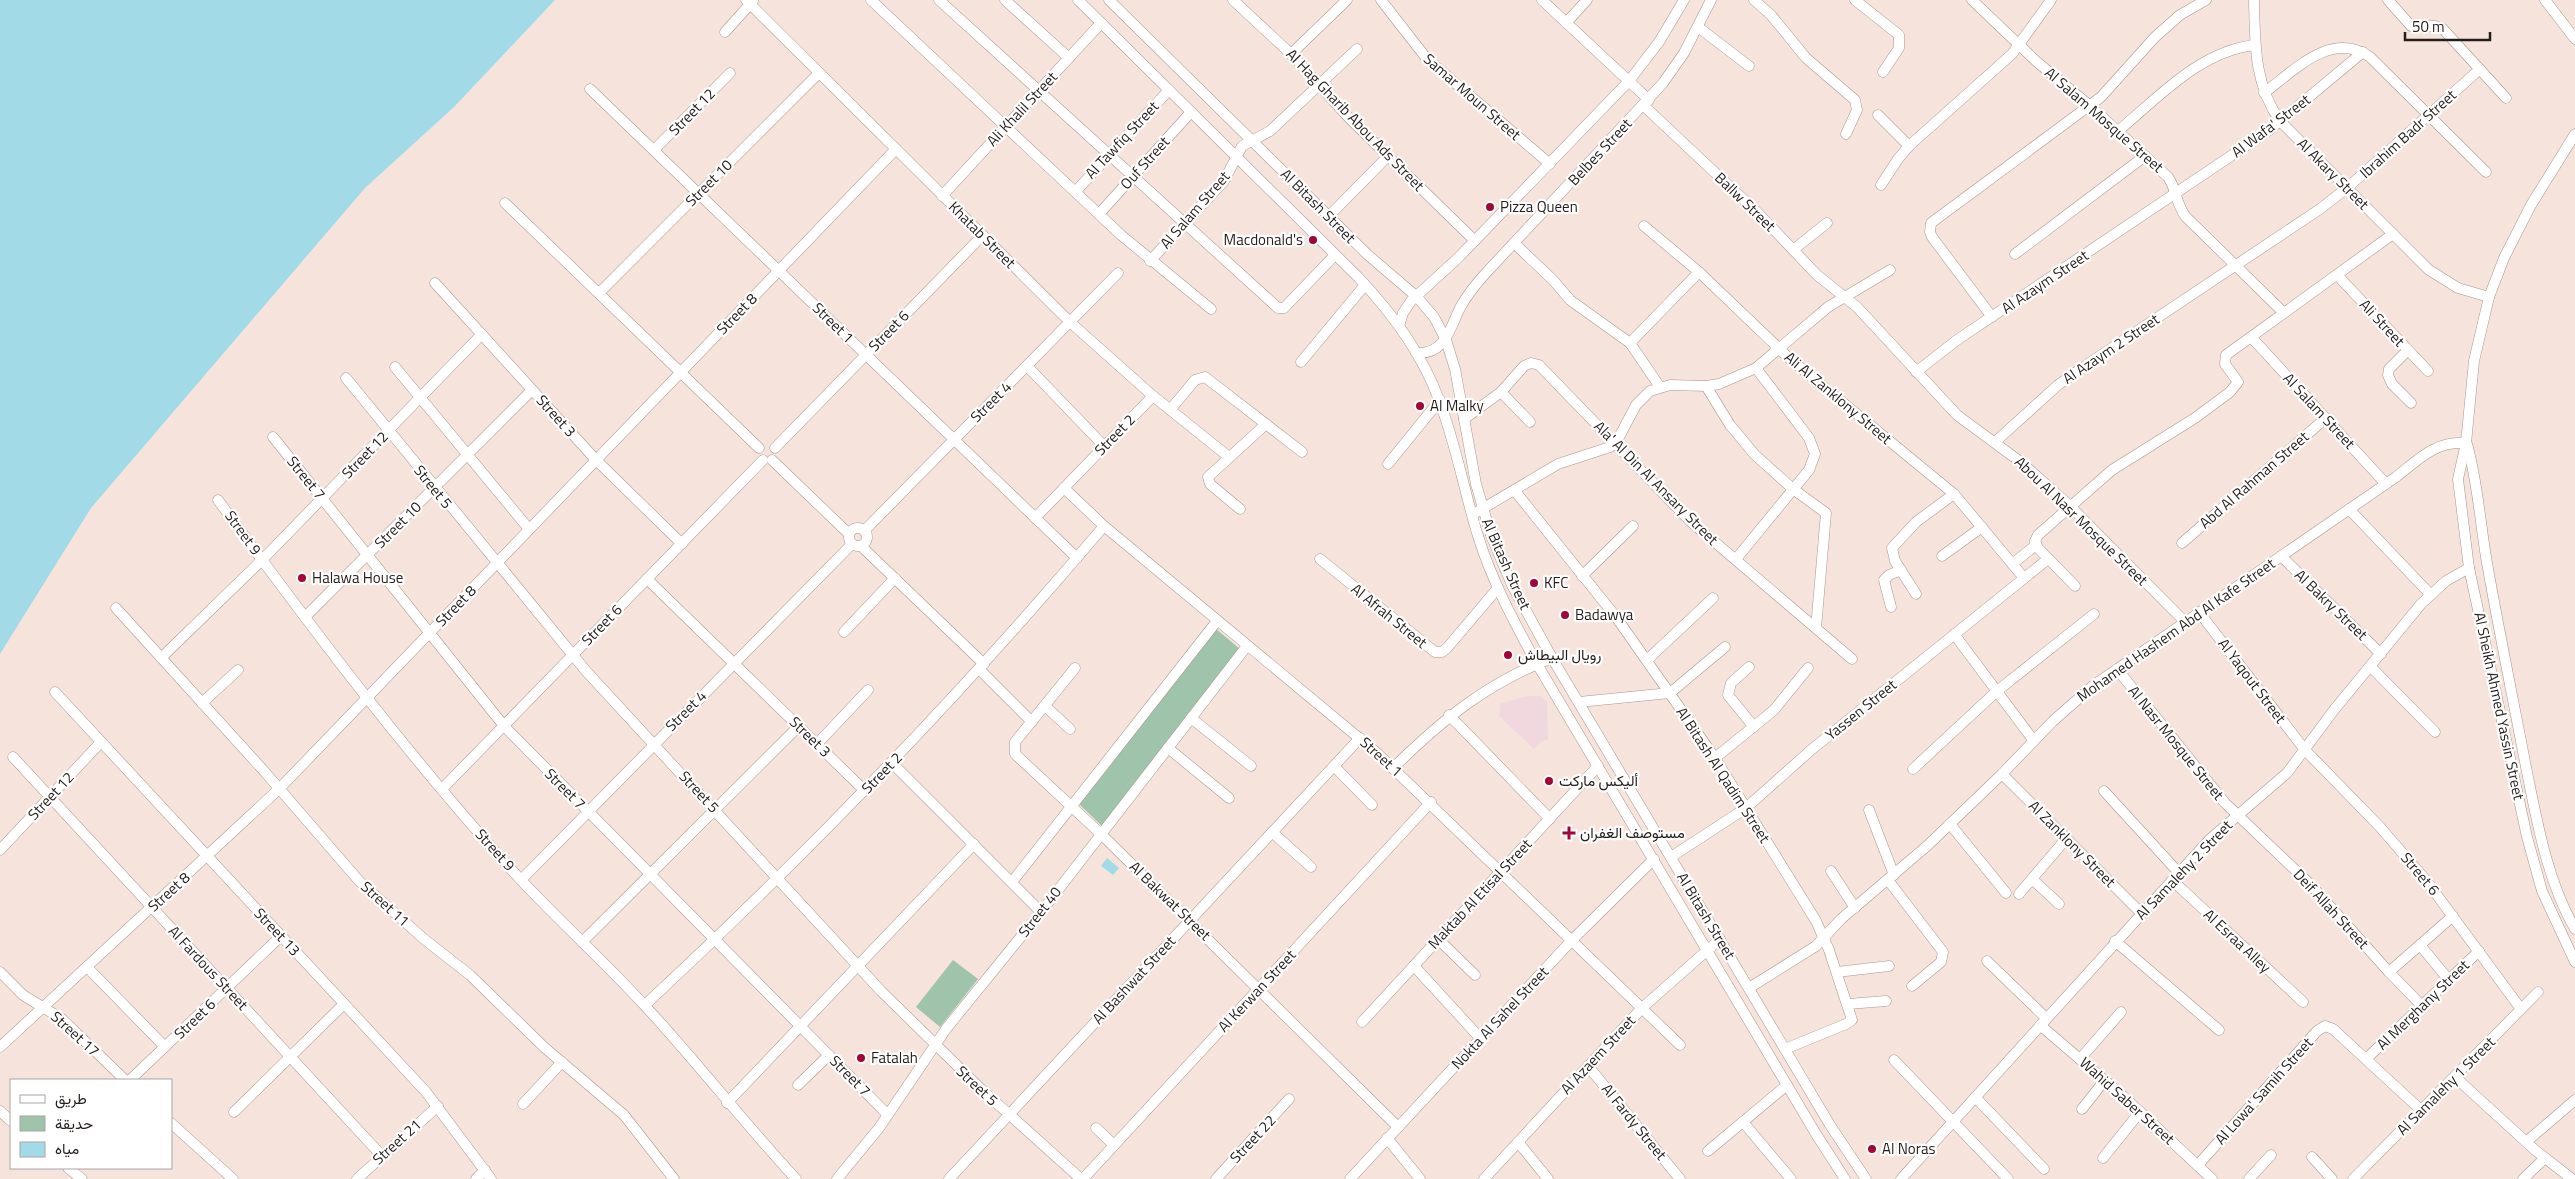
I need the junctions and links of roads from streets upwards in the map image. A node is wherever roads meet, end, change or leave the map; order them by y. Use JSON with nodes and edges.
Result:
{"nodes":[{"id":1,"x":870,"y":0,"type":"edge"},
{"id":2,"x":939,"y":0,"type":"edge"},
{"id":3,"x":1005,"y":0,"type":"edge"},
{"id":4,"x":1078,"y":0,"type":"edge"},
{"id":5,"x":1109,"y":0,"type":"edge"},
{"id":6,"x":1233,"y":0,"type":"edge"},
{"id":7,"x":1347,"y":0,"type":"edge"},
{"id":8,"x":1381,"y":0,"type":"edge"},
{"id":9,"x":1542,"y":0,"type":"edge"},
{"id":10,"x":1587,"y":0,"type":"edge"},
{"id":11,"x":1684,"y":0,"type":"edge"},
{"id":12,"x":1711,"y":0,"type":"edge"},
{"id":13,"x":1754,"y":0,"type":"edge"},
{"id":14,"x":1855,"y":0,"type":"edge"},
{"id":15,"x":1972,"y":0,"type":"edge"},
{"id":16,"x":2051,"y":0,"type":"edge"},
{"id":17,"x":2206,"y":0,"type":"edge"},
{"id":18,"x":2254,"y":0,"type":"edge"},
{"id":19,"x":2388,"y":0,"type":"edge"},
{"id":20,"x":2545,"y":0,"type":"edge"},
{"id":21,"x":750,"y":1,"type":"edge"},
{"id":22,"x":1101,"y":23,"type":"junction"},
{"id":23,"x":1566,"y":23,"type":"junction"},
{"id":24,"x":1698,"y":27,"type":"junction"},
{"id":25,"x":725,"y":32,"type":"dead end"},
{"id":26,"x":2575,"y":39,"type":"edge"},
{"id":27,"x":2019,"y":45,"type":"junction"},
{"id":28,"x":2255,"y":45,"type":"junction"},
{"id":29,"x":1357,"y":49,"type":"dead end"},
{"id":30,"x":2363,"y":52,"type":"junction"},
{"id":31,"x":1291,"y":54,"type":"junction"},
{"id":32,"x":1070,"y":58,"type":"junction"},
{"id":33,"x":1749,"y":66,"type":"dead end"},
{"id":34,"x":2480,"y":69,"type":"junction"},
{"id":35,"x":1883,"y":72,"type":"dead end"},
{"id":36,"x":730,"y":73,"type":"dead end"},
{"id":37,"x":818,"y":73,"type":"junction"},
{"id":38,"x":1629,"y":81,"type":"junction"},
{"id":39,"x":1320,"y":84,"type":"junction"},
{"id":40,"x":590,"y":88,"type":"dead end"},
{"id":41,"x":1169,"y":90,"type":"junction"},
{"id":42,"x":1039,"y":91,"type":"junction"},
{"id":43,"x":2264,"y":93,"type":"junction"},
{"id":44,"x":2506,"y":98,"type":"dead end"},
{"id":45,"x":1647,"y":103,"type":"junction"},
{"id":46,"x":2089,"y":105,"type":"junction"},
{"id":47,"x":1191,"y":112,"type":"junction"},
{"id":48,"x":1878,"y":115,"type":"dead end"},
{"id":49,"x":2429,"y":116,"type":"junction"},
{"id":50,"x":2280,"y":122,"type":"junction"},
{"id":51,"x":1006,"y":126,"type":"junction"},
{"id":52,"x":2118,"y":131,"type":"junction"},
{"id":53,"x":1846,"y":134,"type":"dead end"},
{"id":54,"x":2575,"y":134,"type":"edge"},
{"id":55,"x":1252,"y":140,"type":"junction"},
{"id":56,"x":1909,"y":146,"type":"junction"},
{"id":57,"x":896,"y":149,"type":"junction"},
{"id":58,"x":654,"y":150,"type":"junction"},
{"id":59,"x":1109,"y":154,"type":"junction"},
{"id":60,"x":1236,"y":156,"type":"junction"},
{"id":61,"x":1388,"y":156,"type":"junction"},
{"id":62,"x":2146,"y":156,"type":"junction"},
{"id":63,"x":1550,"y":164,"type":"junction"},
{"id":64,"x":2486,"y":172,"type":"dead end"},
{"id":65,"x":1133,"y":176,"type":"junction"},
{"id":66,"x":1881,"y":185,"type":"dead end"},
{"id":67,"x":2347,"y":188,"type":"junction"},
{"id":68,"x":1076,"y":191,"type":"junction"},
{"id":69,"x":698,"y":193,"type":"junction"},
{"id":70,"x":2176,"y":195,"type":"junction"},
{"id":71,"x":942,"y":196,"type":"junction"},
{"id":72,"x":505,"y":203,"type":"dead end"},
{"id":73,"x":1099,"y":214,"type":"junction"},
{"id":74,"x":1329,"y":216,"type":"junction"},
{"id":75,"x":1827,"y":222,"type":"dead end"},
{"id":76,"x":1185,"y":224,"type":"junction"},
{"id":77,"x":1644,"y":226,"type":"dead end"},
{"id":78,"x":2393,"y":234,"type":"junction"},
{"id":79,"x":982,"y":236,"type":"junction"},
{"id":80,"x":1475,"y":241,"type":"junction"},
{"id":81,"x":1514,"y":243,"type":"junction"},
{"id":82,"x":1793,"y":250,"type":"junction"},
{"id":83,"x":2015,"y":254,"type":"dead end"},
{"id":84,"x":1335,"y":255,"type":"junction"},
{"id":85,"x":1150,"y":261,"type":"junction"},
{"id":86,"x":2236,"y":266,"type":"junction"},
{"id":87,"x":1890,"y":270,"type":"dead end"},
{"id":88,"x":779,"y":271,"type":"junction"},
{"id":89,"x":1699,"y":272,"type":"junction"},
{"id":90,"x":1118,"y":273,"type":"dead end"},
{"id":91,"x":2337,"y":275,"type":"junction"},
{"id":92,"x":435,"y":283,"type":"dead end"},
{"id":93,"x":1365,"y":285,"type":"junction"},
{"id":94,"x":599,"y":293,"type":"junction"},
{"id":95,"x":1416,"y":297,"type":"junction"},
{"id":96,"x":1846,"y":297,"type":"junction"},
{"id":97,"x":2489,"y":297,"type":"junction"},
{"id":98,"x":1211,"y":309,"type":"dead end"},
{"id":99,"x":2284,"y":314,"type":"junction"},
{"id":100,"x":1992,"y":317,"type":"junction"},
{"id":101,"x":1070,"y":322,"type":"junction"},
{"id":102,"x":1399,"y":326,"type":"junction"},
{"id":103,"x":482,"y":334,"type":"junction"},
{"id":104,"x":2252,"y":338,"type":"junction"},
{"id":105,"x":1446,"y":340,"type":"junction"},
{"id":106,"x":1630,"y":343,"type":"junction"},
{"id":107,"x":1780,"y":350,"type":"junction"},
{"id":108,"x":2408,"y":350,"type":"junction"},
{"id":109,"x":1416,"y":353,"type":"junction"},
{"id":110,"x":866,"y":355,"type":"junction"},
{"id":111,"x":1300,"y":362,"type":"dead end"},
{"id":112,"x":1027,"y":366,"type":"junction"},
{"id":113,"x":395,"y":367,"type":"dead end"},
{"id":114,"x":1756,"y":368,"type":"junction"},
{"id":115,"x":2428,"y":371,"type":"dead end"},
{"id":116,"x":681,"y":372,"type":"junction"},
{"id":117,"x":1916,"y":372,"type":"junction"},
{"id":118,"x":346,"y":378,"type":"dead end"},
{"id":119,"x":1706,"y":386,"type":"junction"},
{"id":120,"x":1660,"y":387,"type":"junction"},
{"id":121,"x":532,"y":390,"type":"junction"},
{"id":122,"x":1500,"y":392,"type":"junction"},
{"id":123,"x":1152,"y":396,"type":"junction"},
{"id":124,"x":420,"y":398,"type":"junction"},
{"id":125,"x":1440,"y":400,"type":"junction"},
{"id":126,"x":2411,"y":402,"type":"dead end"},
{"id":127,"x":1170,"y":410,"type":"junction"},
{"id":128,"x":2326,"y":418,"type":"junction"},
{"id":129,"x":1464,"y":419,"type":"junction"},
{"id":130,"x":1530,"y":422,"type":"dead end"},
{"id":131,"x":1266,"y":424,"type":"junction"},
{"id":132,"x":388,"y":431,"type":"junction"},
{"id":133,"x":273,"y":437,"type":"dead end"},
{"id":134,"x":954,"y":440,"type":"junction"},
{"id":135,"x":1995,"y":442,"type":"junction"},
{"id":136,"x":1615,"y":443,"type":"junction"},
{"id":137,"x":2466,"y":443,"type":"junction"},
{"id":138,"x":1104,"y":446,"type":"junction"},
{"id":139,"x":760,"y":448,"type":"junction"},
{"id":140,"x":775,"y":448,"type":"junction"},
{"id":141,"x":1302,"y":452,"type":"dead end"},
{"id":142,"x":468,"y":455,"type":"junction"},
{"id":143,"x":1230,"y":457,"type":"junction"},
{"id":144,"x":596,"y":460,"type":"junction"},
{"id":145,"x":767,"y":460,"type":"junction"},
{"id":146,"x":1388,"y":464,"type":"dead end"},
{"id":147,"x":2386,"y":484,"type":"junction"},
{"id":148,"x":435,"y":488,"type":"junction"},
{"id":149,"x":1064,"y":488,"type":"junction"},
{"id":150,"x":1793,"y":489,"type":"junction"},
{"id":151,"x":1515,"y":491,"type":"junction"},
{"id":152,"x":1954,"y":494,"type":"junction"},
{"id":153,"x":323,"y":498,"type":"junction"},
{"id":154,"x":218,"y":500,"type":"dead end"},
{"id":155,"x":2070,"y":506,"type":"junction"},
{"id":156,"x":1240,"y":509,"type":"dead end"},
{"id":157,"x":1482,"y":509,"type":"junction"},
{"id":158,"x":2349,"y":509,"type":"junction"},
{"id":159,"x":1472,"y":515,"type":"junction"},
{"id":160,"x":1035,"y":518,"type":"junction"},
{"id":161,"x":1104,"y":526,"type":"junction"},
{"id":162,"x":1633,"y":526,"type":"dead end"},
{"id":163,"x":1982,"y":527,"type":"junction"},
{"id":164,"x":529,"y":529,"type":"junction"},
{"id":165,"x":864,"y":531,"type":"junction"},
{"id":166,"x":854,"y":541,"type":"junction"},
{"id":167,"x":2182,"y":543,"type":"dead end"},
{"id":168,"x":682,"y":544,"type":"junction"},
{"id":169,"x":2036,"y":545,"type":"junction"},
{"id":170,"x":368,"y":555,"type":"junction"},
{"id":171,"x":1942,"y":556,"type":"dead end"},
{"id":172,"x":2281,"y":556,"type":"junction"},
{"id":173,"x":1077,"y":558,"type":"junction"},
{"id":174,"x":1320,"y":559,"type":"dead end"},
{"id":175,"x":1736,"y":559,"type":"junction"},
{"id":176,"x":2048,"y":559,"type":"junction"},
{"id":177,"x":262,"y":560,"type":"junction"},
{"id":178,"x":496,"y":564,"type":"junction"},
{"id":179,"x":2012,"y":564,"type":"junction"},
{"id":180,"x":2469,"y":568,"type":"junction"},
{"id":181,"x":1900,"y":570,"type":"junction"},
{"id":182,"x":1582,"y":576,"type":"junction"},
{"id":183,"x":895,"y":578,"type":"junction"},
{"id":184,"x":2024,"y":578,"type":"junction"},
{"id":185,"x":647,"y":579,"type":"junction"},
{"id":186,"x":2075,"y":586,"type":"dead end"},
{"id":187,"x":1498,"y":589,"type":"junction"},
{"id":188,"x":1916,"y":594,"type":"dead end"},
{"id":189,"x":2430,"y":594,"type":"junction"},
{"id":190,"x":1713,"y":598,"type":"dead end"},
{"id":191,"x":1891,"y":607,"type":"dead end"},
{"id":192,"x":116,"y":608,"type":"dead end"},
{"id":193,"x":2199,"y":612,"type":"junction"},
{"id":194,"x":2094,"y":614,"type":"dead end"},
{"id":195,"x":306,"y":617,"type":"junction"},
{"id":196,"x":1217,"y":621,"type":"junction"},
{"id":197,"x":2185,"y":622,"type":"junction"},
{"id":198,"x":1816,"y":628,"type":"junction"},
{"id":199,"x":430,"y":632,"type":"junction"},
{"id":200,"x":844,"y":632,"type":"dead end"},
{"id":201,"x":1954,"y":634,"type":"junction"},
{"id":202,"x":1247,"y":646,"type":"junction"},
{"id":203,"x":1725,"y":647,"type":"dead end"},
{"id":204,"x":2381,"y":654,"type":"junction"},
{"id":205,"x":572,"y":656,"type":"junction"},
{"id":206,"x":161,"y":658,"type":"junction"},
{"id":207,"x":1552,"y":658,"type":"junction"},
{"id":208,"x":1852,"y":659,"type":"dead end"},
{"id":209,"x":1647,"y":660,"type":"junction"},
{"id":210,"x":734,"y":663,"type":"junction"},
{"id":211,"x":1536,"y":664,"type":"junction"},
{"id":212,"x":982,"y":666,"type":"junction"},
{"id":213,"x":1749,"y":667,"type":"dead end"},
{"id":214,"x":2371,"y":667,"type":"junction"},
{"id":215,"x":1075,"y":668,"type":"dead end"},
{"id":216,"x":1808,"y":668,"type":"dead end"},
{"id":217,"x":2117,"y":669,"type":"junction"},
{"id":218,"x":238,"y":670,"type":"dead end"},
{"id":219,"x":868,"y":690,"type":"dead end"},
{"id":220,"x":1997,"y":691,"type":"junction"},
{"id":221,"x":55,"y":692,"type":"dead end"},
{"id":222,"x":1670,"y":692,"type":"junction"},
{"id":223,"x":368,"y":696,"type":"junction"},
{"id":224,"x":1579,"y":702,"type":"junction"},
{"id":225,"x":202,"y":703,"type":"junction"},
{"id":226,"x":1045,"y":706,"type":"junction"},
{"id":227,"x":1449,"y":715,"type":"junction"},
{"id":228,"x":1191,"y":718,"type":"junction"},
{"id":229,"x":1032,"y":722,"type":"junction"},
{"id":230,"x":504,"y":726,"type":"junction"},
{"id":231,"x":798,"y":726,"type":"junction"},
{"id":232,"x":1754,"y":727,"type":"junction"},
{"id":233,"x":1070,"y":729,"type":"dead end"},
{"id":234,"x":2435,"y":732,"type":"dead end"},
{"id":235,"x":1360,"y":738,"type":"junction"},
{"id":236,"x":2034,"y":740,"type":"junction"},
{"id":237,"x":101,"y":742,"type":"junction"},
{"id":238,"x":653,"y":743,"type":"junction"},
{"id":239,"x":817,"y":744,"type":"junction"},
{"id":240,"x":1168,"y":748,"type":"junction"},
{"id":241,"x":2306,"y":750,"type":"junction"},
{"id":242,"x":13,"y":757,"type":"dead end"},
{"id":243,"x":1715,"y":758,"type":"junction"},
{"id":244,"x":892,"y":763,"type":"junction"},
{"id":245,"x":1251,"y":766,"type":"dead end"},
{"id":246,"x":1334,"y":766,"type":"junction"},
{"id":247,"x":1598,"y":766,"type":"junction"},
{"id":248,"x":1394,"y":768,"type":"junction"},
{"id":249,"x":1913,"y":769,"type":"dead end"},
{"id":250,"x":2002,"y":774,"type":"junction"},
{"id":251,"x":279,"y":788,"type":"junction"},
{"id":252,"x":442,"y":790,"type":"junction"},
{"id":253,"x":865,"y":791,"type":"junction"},
{"id":254,"x":2104,"y":791,"type":"dead end"},
{"id":255,"x":50,"y":797,"type":"junction"},
{"id":256,"x":1230,"y":798,"type":"dead end"},
{"id":257,"x":1431,"y":802,"type":"junction"},
{"id":258,"x":1372,"y":805,"type":"dead end"},
{"id":259,"x":1071,"y":806,"type":"junction"},
{"id":260,"x":1746,"y":808,"type":"junction"},
{"id":261,"x":714,"y":809,"type":"junction"},
{"id":262,"x":1869,"y":810,"type":"dead end"},
{"id":263,"x":588,"y":811,"type":"junction"},
{"id":264,"x":2237,"y":816,"type":"junction"},
{"id":265,"x":1550,"y":819,"type":"junction"},
{"id":266,"x":1950,"y":824,"type":"junction"},
{"id":267,"x":1272,"y":832,"type":"junction"},
{"id":268,"x":1101,"y":834,"type":"junction"},
{"id":269,"x":2066,"y":839,"type":"junction"},
{"id":270,"x":974,"y":844,"type":"junction"},
{"id":271,"x":0,"y":850,"type":"edge"},
{"id":272,"x":207,"y":857,"type":"junction"},
{"id":273,"x":1671,"y":857,"type":"junction"},
{"id":274,"x":1654,"y":859,"type":"junction"},
{"id":275,"x":1310,"y":867,"type":"dead end"},
{"id":276,"x":1502,"y":871,"type":"junction"},
{"id":277,"x":1831,"y":871,"type":"dead end"},
{"id":278,"x":650,"y":874,"type":"junction"},
{"id":279,"x":2175,"y":876,"type":"junction"},
{"id":280,"x":778,"y":878,"type":"junction"},
{"id":281,"x":1891,"y":878,"type":"junction"},
{"id":282,"x":2032,"y":879,"type":"junction"},
{"id":283,"x":521,"y":880,"type":"junction"},
{"id":284,"x":1012,"y":882,"type":"junction"},
{"id":285,"x":2006,"y":893,"type":"dead end"},
{"id":286,"x":2019,"y":894,"type":"dead end"},
{"id":287,"x":2059,"y":904,"type":"dead end"},
{"id":288,"x":152,"y":907,"type":"junction"},
{"id":289,"x":1855,"y":908,"type":"junction"},
{"id":290,"x":1041,"y":912,"type":"junction"},
{"id":291,"x":2141,"y":913,"type":"junction"},
{"id":292,"x":2453,"y":916,"type":"junction"},
{"id":293,"x":1190,"y":920,"type":"junction"},
{"id":294,"x":2575,"y":929,"type":"edge"},
{"id":295,"x":281,"y":936,"type":"junction"},
{"id":296,"x":1824,"y":938,"type":"junction"},
{"id":297,"x":1720,"y":939,"type":"junction"},
{"id":298,"x":715,"y":940,"type":"junction"},
{"id":299,"x":1438,"y":940,"type":"junction"},
{"id":300,"x":1572,"y":940,"type":"junction"},
{"id":301,"x":2115,"y":941,"type":"junction"},
{"id":302,"x":582,"y":942,"type":"junction"},
{"id":303,"x":2420,"y":945,"type":"junction"},
{"id":304,"x":1707,"y":950,"type":"junction"},
{"id":305,"x":2479,"y":951,"type":"junction"},
{"id":306,"x":1987,"y":961,"type":"dead end"},
{"id":307,"x":2575,"y":962,"type":"edge"},
{"id":308,"x":858,"y":966,"type":"junction"},
{"id":309,"x":1414,"y":966,"type":"junction"},
{"id":310,"x":1889,"y":966,"type":"dead end"},
{"id":311,"x":87,"y":967,"type":"junction"},
{"id":312,"x":0,"y":972,"type":"edge"},
{"id":313,"x":1837,"y":972,"type":"junction"},
{"id":314,"x":2388,"y":972,"type":"junction"},
{"id":315,"x":1475,"y":975,"type":"dead end"},
{"id":316,"x":2449,"y":980,"type":"junction"},
{"id":317,"x":1912,"y":986,"type":"dead end"},
{"id":318,"x":227,"y":988,"type":"junction"},
{"id":319,"x":1749,"y":988,"type":"junction"},
{"id":320,"x":1260,"y":989,"type":"junction"},
{"id":321,"x":2538,"y":992,"type":"dead end"},
{"id":322,"x":1886,"y":1002,"type":"dead end"},
{"id":323,"x":2303,"y":1002,"type":"dead end"},
{"id":324,"x":344,"y":1004,"type":"junction"},
{"id":325,"x":1848,"y":1004,"type":"junction"},
{"id":326,"x":645,"y":1005,"type":"junction"},
{"id":327,"x":2422,"y":1006,"type":"junction"},
{"id":328,"x":43,"y":1007,"type":"junction"},
{"id":329,"x":1642,"y":1008,"type":"junction"},
{"id":330,"x":2521,"y":1009,"type":"junction"},
{"id":331,"x":2121,"y":1012,"type":"dead end"},
{"id":332,"x":1362,"y":1022,"type":"dead end"},
{"id":333,"x":2043,"y":1022,"type":"junction"},
{"id":334,"x":800,"y":1026,"type":"junction"},
{"id":335,"x":2219,"y":1030,"type":"dead end"},
{"id":336,"x":1481,"y":1039,"type":"junction"},
{"id":337,"x":934,"y":1045,"type":"junction"},
{"id":338,"x":1680,"y":1045,"type":"dead end"},
{"id":339,"x":0,"y":1047,"type":"edge"},
{"id":340,"x":165,"y":1047,"type":"junction"},
{"id":341,"x":1784,"y":1048,"type":"junction"},
{"id":342,"x":829,"y":1055,"type":"junction"},
{"id":343,"x":290,"y":1057,"type":"junction"},
{"id":344,"x":2080,"y":1059,"type":"junction"},
{"id":345,"x":2366,"y":1059,"type":"junction"},
{"id":346,"x":1894,"y":1060,"type":"dead end"},
{"id":347,"x":562,"y":1062,"type":"junction"},
{"id":348,"x":1588,"y":1066,"type":"junction"},
{"id":349,"x":2455,"y":1077,"type":"junction"},
{"id":350,"x":124,"y":1079,"type":"edge"},
{"id":351,"x":131,"y":1079,"type":"edge"},
{"id":352,"x":2105,"y":1080,"type":"junction"},
{"id":353,"x":798,"y":1085,"type":"dead end"},
{"id":354,"x":1787,"y":1086,"type":"junction"},
{"id":355,"x":1975,"y":1096,"type":"junction"},
{"id":356,"x":1289,"y":1099,"type":"dead end"},
{"id":357,"x":2575,"y":1100,"type":"edge"},
{"id":358,"x":727,"y":1102,"type":"junction"},
{"id":359,"x":523,"y":1104,"type":"dead end"},
{"id":360,"x":438,"y":1106,"type":"junction"},
{"id":361,"x":2082,"y":1109,"type":"dead end"},
{"id":362,"x":0,"y":1111,"type":"edge"},
{"id":363,"x":2422,"y":1111,"type":"junction"},
{"id":364,"x":234,"y":1112,"type":"dead end"},
{"id":365,"x":2140,"y":1112,"type":"junction"},
{"id":366,"x":887,"y":1114,"type":"junction"},
{"id":367,"x":1009,"y":1115,"type":"junction"},
{"id":368,"x":10,"y":1120,"type":"edge"},
{"id":369,"x":1743,"y":1122,"type":"junction"},
{"id":370,"x":1953,"y":1122,"type":"junction"},
{"id":371,"x":172,"y":1124,"type":"edge"},
{"id":372,"x":1398,"y":1127,"type":"junction"},
{"id":373,"x":1096,"y":1128,"type":"dead end"},
{"id":374,"x":1388,"y":1138,"type":"junction"},
{"id":375,"x":1518,"y":1142,"type":"junction"},
{"id":376,"x":2526,"y":1142,"type":"junction"},
{"id":377,"x":1114,"y":1145,"type":"junction"},
{"id":378,"x":1708,"y":1151,"type":"dead end"},
{"id":379,"x":2271,"y":1155,"type":"dead end"},
{"id":380,"x":382,"y":1156,"type":"junction"},
{"id":381,"x":2312,"y":1157,"type":"dead end"},
{"id":382,"x":2103,"y":1158,"type":"dead end"},
{"id":383,"x":2545,"y":1158,"type":"junction"},
{"id":384,"x":2198,"y":1165,"type":"junction"},
{"id":385,"x":69,"y":1169,"type":"edge"},
{"id":386,"x":2044,"y":1169,"type":"dead end"},
{"id":387,"x":488,"y":1175,"type":"edge"},
{"id":388,"x":82,"y":1179,"type":"edge"},
{"id":389,"x":232,"y":1179,"type":"edge"},
{"id":390,"x":357,"y":1179,"type":"edge"},
{"id":391,"x":476,"y":1179,"type":"edge"},
{"id":392,"x":674,"y":1179,"type":"edge"},
{"id":393,"x":796,"y":1179,"type":"edge"},
{"id":394,"x":837,"y":1179,"type":"edge"},
{"id":395,"x":949,"y":1179,"type":"edge"},
{"id":396,"x":1082,"y":1179,"type":"edge"},
{"id":397,"x":1216,"y":1179,"type":"edge"},
{"id":398,"x":1350,"y":1179,"type":"edge"},
{"id":399,"x":1420,"y":1179,"type":"edge"},
{"id":400,"x":1484,"y":1179,"type":"edge"},
{"id":401,"x":1548,"y":1179,"type":"edge"},
{"id":402,"x":1680,"y":1179,"type":"edge"},
{"id":403,"x":1791,"y":1179,"type":"edge"},
{"id":404,"x":1845,"y":1179,"type":"edge"},
{"id":405,"x":1866,"y":1179,"type":"edge"},
{"id":406,"x":1901,"y":1179,"type":"edge"},
{"id":407,"x":2008,"y":1179,"type":"edge"},
{"id":408,"x":2212,"y":1179,"type":"edge"},
{"id":409,"x":2249,"y":1179,"type":"edge"},
{"id":410,"x":2332,"y":1179,"type":"edge"},
{"id":411,"x":2353,"y":1179,"type":"edge"},
{"id":412,"x":2523,"y":1179,"type":"edge"},
{"id":413,"x":2572,"y":1179,"type":"edge"}],
"edges":[{"from":1,"to":51,"type":"street"},
{"from":2,"to":42,"type":"street"},
{"from":3,"to":32,"type":"street"},
{"from":4,"to":22,"type":"street","name":"Al Bitash Street"},
{"from":5,"to":55,"type":"street","name":"Al Bitash Street"},
{"from":6,"to":31,"type":"street","name":"Al Hag Gharib Abou Ads Street"},
{"from":7,"to":31,"type":"street"},
{"from":8,"to":63,"type":"street","name":"Samar Moun Street"},
{"from":9,"to":23,"type":"street","name":"Ballw Street"},
{"from":10,"to":23,"type":"street"},
{"from":11,"to":38,"type":"street","name":"Belbes Street"},
{"from":12,"to":24,"type":"street","name":"Belbes Street"},
{"from":13,"to":53,"type":"street"},
{"from":14,"to":35,"type":"street"},
{"from":15,"to":27,"type":"street","name":"Al Salam Mosque Street"},
{"from":16,"to":27,"type":"street"},
{"from":17,"to":46,"type":"street"},
{"from":18,"to":28,"type":"street","name":"Al Akary Street"},
{"from":19,"to":34,"type":"street"},
{"from":20,"to":26,"type":"street"},
{"from":21,"to":25,"type":"street"},
{"from":21,"to":37,"type":"street","name":"Khatab Street"},
{"from":22,"to":32,"type":"street","name":"Ali Khalil Street"},
{"from":22,"to":41,"type":"street","name":"Al Bitash Street"},
{"from":23,"to":38,"type":"street","name":"Ballw Street"},
{"from":24,"to":33,"type":"street"},
{"from":24,"to":45,"type":"street","name":"Belbes Street"},
{"from":27,"to":46,"type":"street","name":"Al Salam Mosque Street"},
{"from":27,"to":56,"type":"street"},
{"from":28,"to":43,"type":"street","name":"Al Akary Street"},
{"from":28,"to":52,"type":"street"},
{"from":29,"to":39,"type":"street","name":"Al Salam Street"},
{"from":30,"to":43,"type":"street"},
{"from":30,"to":49,"type":"street"},
{"from":30,"to":50,"type":"street","name":"Al Wafa' Street"},
{"from":31,"to":39,"type":"street","name":"Al Hag Gharib Abou Ads Street"},
{"from":32,"to":42,"type":"street","name":"Ali Khalil Street"},
{"from":34,"to":44,"type":"street"},
{"from":34,"to":49,"type":"street","name":"Ibrahim Badr Street"},
{"from":36,"to":58,"type":"street","name":"Street 12"},
{"from":37,"to":57,"type":"street","name":"Khatab Street"},
{"from":37,"to":69,"type":"street","name":"Street 10"},
{"from":38,"to":45,"type":"street","name":"Ballw Street"},
{"from":38,"to":63,"type":"street","name":"Belbes Street"},
{"from":39,"to":55,"type":"street","name":"Al Salam Street"},
{"from":39,"to":61,"type":"street","name":"Al Hag Gharib Abou Ads Street"},
{"from":40,"to":58,"type":"street","name":"Street 1"},
{"from":41,"to":47,"type":"street","name":"Al Bitash Street"},
{"from":41,"to":59,"type":"street","name":"Al Tawfiq Street"},
{"from":42,"to":51,"type":"street","name":"Ali Khalil Street"},
{"from":42,"to":59,"type":"street"},
{"from":43,"to":50,"type":"street","name":"Al Akary Street"},
{"from":45,"to":81,"type":"street","name":"Belbes Street"},
{"from":45,"to":82,"type":"street","name":"Ballw Street"},
{"from":46,"to":52,"type":"street","name":"Al Salam Mosque Street"},
{"from":46,"to":100,"type":"street"},
{"from":47,"to":60,"type":"street","name":"Al Bitash Street"},
{"from":47,"to":65,"type":"street","name":"Ouf Street"},
{"from":48,"to":56,"type":"street"},
{"from":49,"to":64,"type":"street"},
{"from":49,"to":67,"type":"street","name":"Ibrahim Badr Street"},
{"from":50,"to":67,"type":"street","name":"Al Akary Street"},
{"from":50,"to":70,"type":"street","name":"Al Wafa' Street"},
{"from":51,"to":68,"type":"street"},
{"from":51,"to":71,"type":"street","name":"Ali Khalil Street"},
{"from":52,"to":62,"type":"street","name":"Al Salam Mosque Street"},
{"from":54,"to":97,"type":"street","name":"Al Sheikh Ahmed Yassin Street"},
{"from":55,"to":60,"type":"street","name":"Al Salam Street"},
{"from":55,"to":74,"type":"street","name":"Al Bitash Street"},
{"from":56,"to":66,"type":"street"},
{"from":57,"to":71,"type":"street","name":"Khatab Street"},
{"from":57,"to":88,"type":"street","name":"Street 8"},
{"from":58,"to":69,"type":"street","name":"Street 1"},
{"from":59,"to":65,"type":"street"},
{"from":59,"to":68,"type":"street","name":"Al Tawfiq Street"},
{"from":60,"to":76,"type":"street","name":"Al Salam Street"},
{"from":60,"to":84,"type":"street","name":"Al Bitash Street"},
{"from":61,"to":74,"type":"street"},
{"from":61,"to":80,"type":"street","name":"Al Hag Gharib Abou Ads Street"},
{"from":62,"to":70,"type":"street","name":"Al Salam Mosque Street"},
{"from":62,"to":83,"type":"street"},
{"from":63,"to":80,"type":"street","name":"Belbes Street"},
{"from":65,"to":73,"type":"street","name":"Ouf Street"},
{"from":65,"to":76,"type":"street"},
{"from":67,"to":78,"type":"street","name":"Al Akary Street"},
{"from":67,"to":86,"type":"street","name":"Ibrahim Badr Street"},
{"from":68,"to":73,"type":"street"},
{"from":69,"to":88,"type":"street","name":"Street 1"},
{"from":69,"to":94,"type":"street","name":"Street 10"},
{"from":70,"to":86,"type":"street","name":"Al Salam Mosque Street"},
{"from":70,"to":100,"type":"street","name":"Al Azaym Street"},
{"from":71,"to":79,"type":"street","name":"Khatab Street"},
{"from":72,"to":94,"type":"street"},
{"from":73,"to":85,"type":"street"},
{"from":74,"to":95,"type":"street","name":"Al Bitash Street"},
{"from":75,"to":82,"type":"street"},
{"from":76,"to":84,"type":"street"},
{"from":76,"to":85,"type":"street","name":"Al Salam Street"},
{"from":77,"to":89,"type":"street","name":"Ali Al Zanklony Street"},
{"from":78,"to":91,"type":"street"},
{"from":78,"to":97,"type":"street","name":"Al Akary Street"},
{"from":79,"to":101,"type":"street","name":"Khatab Street"},
{"from":79,"to":110,"type":"street","name":"Street 6"},
{"from":80,"to":95,"type":"street","name":"Belbes Street"},
{"from":81,"to":105,"type":"street","name":"Belbes Street"},
{"from":81,"to":106,"type":"street"},
{"from":82,"to":96,"type":"street","name":"Ballw Street"},
{"from":84,"to":93,"type":"street","name":"Al Bitash Street"},
{"from":85,"to":98,"type":"street"},
{"from":86,"to":99,"type":"street","name":"Al Salam Mosque Street"},
{"from":86,"to":135,"type":"street","name":"Al Azaym 2 Street"},
{"from":87,"to":96,"type":"street"},
{"from":88,"to":110,"type":"street","name":"Street 1"},
{"from":88,"to":116,"type":"street","name":"Street 8"},
{"from":89,"to":106,"type":"street"},
{"from":89,"to":107,"type":"street","name":"Ali Al Zanklony Street"},
{"from":90,"to":101,"type":"street","name":"Street 4"},
{"from":91,"to":99,"type":"street"},
{"from":91,"to":108,"type":"street","name":"Ali Street"},
{"from":92,"to":103,"type":"street","name":"Street 3"},
{"from":93,"to":102,"type":"street","name":"Al Bitash Street"},
{"from":93,"to":111,"type":"street"},
{"from":94,"to":116,"type":"street"},
{"from":95,"to":102,"type":"street","name":"Belbes Street"},
{"from":95,"to":105,"type":"street","name":"Al Bitash Street"},
{"from":96,"to":107,"type":"street"},
{"from":96,"to":117,"type":"street","name":"Abou Al Nasr Mosque Street"},
{"from":97,"to":137,"type":"street","name":"Al Sheikh Ahmed Yassin Street"},
{"from":99,"to":104,"type":"street"},
{"from":100,"to":117,"type":"street","name":"Al Azaym Street"},
{"from":101,"to":112,"type":"street","name":"Street 4"},
{"from":101,"to":123,"type":"street","name":"Khatab Street"},
{"from":102,"to":109,"type":"street","name":"Al Bitash Street"},
{"from":103,"to":121,"type":"street","name":"Street 3"},
{"from":103,"to":124,"type":"street","name":"Street 12"},
{"from":104,"to":128,"type":"street","name":"Al Salam Street"},
{"from":104,"to":155,"type":"street"},
{"from":105,"to":109,"type":"street"},
{"from":105,"to":129,"type":"street","name":"Al Bitash Street"},
{"from":106,"to":120,"type":"street"},
{"from":107,"to":114,"type":"street"},
{"from":107,"to":152,"type":"street","name":"Ali Al Zanklony Street"},
{"from":108,"to":115,"type":"street","name":"Ali Street"},
{"from":108,"to":126,"type":"street"},
{"from":109,"to":125,"type":"street","name":"Al Bitash Street"},
{"from":110,"to":134,"type":"street","name":"Street 1"},
{"from":110,"to":140,"type":"street","name":"Street 6"},
{"from":112,"to":134,"type":"street","name":"Street 4"},
{"from":112,"to":138,"type":"street"},
{"from":113,"to":124,"type":"street"},
{"from":114,"to":119,"type":"street"},
{"from":114,"to":150,"type":"street"},
{"from":116,"to":139,"type":"street"},
{"from":116,"to":144,"type":"street","name":"Street 8"},
{"from":117,"to":135,"type":"street","name":"Abou Al Nasr Mosque Street"},
{"from":118,"to":132,"type":"street","name":"Street 5"},
{"from":119,"to":120,"type":"street"},
{"from":119,"to":150,"type":"street"},
{"from":120,"to":136,"type":"street"},
{"from":121,"to":142,"type":"street","name":"Street 10"},
{"from":121,"to":144,"type":"street","name":"Street 3"},
{"from":122,"to":129,"type":"street","name":"Ala' Al Din Al Ansary Street"},
{"from":122,"to":130,"type":"street"},
{"from":122,"to":136,"type":"street","name":"Ala' Al Din Al Ansary Street"},
{"from":123,"to":127,"type":"street","name":"Khatab Street"},
{"from":123,"to":138,"type":"street","name":"Street 2"},
{"from":124,"to":132,"type":"street","name":"Street 12"},
{"from":124,"to":142,"type":"street"},
{"from":125,"to":146,"type":"street"},
{"from":125,"to":159,"type":"street","name":"Al Bitash Street"},
{"from":127,"to":131,"type":"street"},
{"from":127,"to":143,"type":"street","name":"Khatab Street"},
{"from":128,"to":147,"type":"street","name":"Al Salam Street"},
{"from":128,"to":167,"type":"street","name":"Abd Al Rahman Street"},
{"from":129,"to":157,"type":"street","name":"Al Bitash Street"},
{"from":131,"to":141,"type":"street"},
{"from":131,"to":143,"type":"street"},
{"from":132,"to":148,"type":"street","name":"Street 5"},
{"from":132,"to":153,"type":"street","name":"Street 12"},
{"from":133,"to":153,"type":"street","name":"Street 7"},
{"from":134,"to":160,"type":"street","name":"Street 1"},
{"from":134,"to":165,"type":"street","name":"Street 4"},
{"from":135,"to":155,"type":"street","name":"Abou Al Nasr Mosque Street"},
{"from":136,"to":151,"type":"street"},
{"from":136,"to":175,"type":"street","name":"Ala' Al Din Al Ansary Street"},
{"from":137,"to":147,"type":"street","name":"Mohamed Hashem Abd Al Kafe Street"},
{"from":137,"to":180,"type":"street","name":"Al Sheikh Ahmed Yassin Street"},
{"from":137,"to":294,"type":"street","name":"Al Sheikh Ahmed Yassin Street"},
{"from":138,"to":149,"type":"street","name":"Street 2"},
{"from":139,"to":140,"type":"street"},
{"from":139,"to":145,"type":"street"},
{"from":140,"to":145,"type":"street"},
{"from":142,"to":148,"type":"street","name":"Street 10"},
{"from":142,"to":164,"type":"street"},
{"from":143,"to":156,"type":"street"},
{"from":144,"to":164,"type":"street","name":"Street 8"},
{"from":144,"to":168,"type":"street","name":"Street 3"},
{"from":145,"to":166,"type":"street"},
{"from":145,"to":168,"type":"street","name":"Street 6"},
{"from":147,"to":158,"type":"street","name":"Mohamed Hashem Abd Al Kafe Street"},
{"from":148,"to":170,"type":"street","name":"Street 10"},
{"from":148,"to":178,"type":"street","name":"Street 5"},
{"from":149,"to":160,"type":"street","name":"Street 2"},
{"from":149,"to":161,"type":"street","name":"Street 1"},
{"from":150,"to":175,"type":"street"},
{"from":150,"to":198,"type":"street"},
{"from":151,"to":157,"type":"street"},
{"from":151,"to":182,"type":"street","name":"Al Bitash Al Qadim Street"},
{"from":152,"to":163,"type":"street","name":"Ali Al Zanklony Street"},
{"from":152,"to":181,"type":"street"},
{"from":153,"to":170,"type":"street","name":"Street 7"},
{"from":153,"to":177,"type":"street","name":"Street 12"},
{"from":154,"to":177,"type":"street","name":"Street 9"},
{"from":155,"to":169,"type":"street"},
{"from":155,"to":197,"type":"street","name":"Abou Al Nasr Mosque Street"},
{"from":157,"to":159,"type":"street"},
{"from":157,"to":207,"type":"street","name":"Al Bitash Street"},
{"from":158,"to":172,"type":"street","name":"Mohamed Hashem Abd Al Kafe Street"},
{"from":158,"to":189,"type":"street"},
{"from":159,"to":187,"type":"street","name":"Al Bitash Street"},
{"from":160,"to":173,"type":"street","name":"Street 1"},
{"from":161,"to":173,"type":"street","name":"Street 2"},
{"from":161,"to":196,"type":"street","name":"Street 1"},
{"from":162,"to":182,"type":"street"},
{"from":163,"to":171,"type":"street"},
{"from":163,"to":179,"type":"street","name":"Ali Al Zanklony Street"},
{"from":164,"to":178,"type":"street","name":"Street 8"},
{"from":165,"to":166,"type":"street"},
{"from":165,"to":166,"type":"street"},
{"from":166,"to":183,"type":"street"},
{"from":166,"to":210,"type":"street","name":"Street 4"},
{"from":168,"to":185,"type":"street","name":"Street 6"},
{"from":169,"to":176,"type":"street"},
{"from":169,"to":179,"type":"street"},
{"from":170,"to":195,"type":"street","name":"Street 10"},
{"from":170,"to":199,"type":"street","name":"Street 7"},
{"from":172,"to":193,"type":"street","name":"Mohamed Hashem Abd Al Kafe Street"},
{"from":172,"to":204,"type":"street","name":"Al Bakry Street"},
{"from":173,"to":212,"type":"street","name":"Street 2"},
{"from":174,"to":187,"type":"street","name":"Al Afrah Street"},
{"from":175,"to":198,"type":"street","name":"Ala' Al Din Al Ansary Street"},
{"from":176,"to":184,"type":"street","name":"Yassen Street"},
{"from":176,"to":186,"type":"street"},
{"from":177,"to":195,"type":"street","name":"Street 9"},
{"from":177,"to":206,"type":"street","name":"Street 12"},
{"from":178,"to":199,"type":"street","name":"Street 8"},
{"from":178,"to":205,"type":"street","name":"Street 5"},
{"from":179,"to":184,"type":"street","name":"Ali Al Zanklony Street"},
{"from":180,"to":189,"type":"street","name":"Al Samalehy 2 Street"},
{"from":180,"to":307,"type":"street","name":"Al Sheikh Ahmed Yassin Street"},
{"from":181,"to":188,"type":"street"},
{"from":181,"to":191,"type":"street"},
{"from":182,"to":209,"type":"street","name":"Al Bitash Al Qadim Street"},
{"from":183,"to":200,"type":"street"},
{"from":183,"to":212,"type":"street"},
{"from":184,"to":201,"type":"street","name":"Yassen Street"},
{"from":185,"to":205,"type":"street","name":"Street 6"},
{"from":185,"to":210,"type":"street","name":"Street 3"},
{"from":187,"to":211,"type":"street","name":"Al Bitash Street"},
{"from":189,"to":204,"type":"street","name":"Al Samalehy 2 Street"},
{"from":190,"to":209,"type":"street"},
{"from":192,"to":206,"type":"street","name":"Street 11"},
{"from":193,"to":197,"type":"street","name":"Mohamed Hashem Abd Al Kafe Street"},
{"from":193,"to":241,"type":"street","name":"Al Yaqout Street"},
{"from":194,"to":220,"type":"street"},
{"from":195,"to":223,"type":"street","name":"Street 9"},
{"from":196,"to":202,"type":"street","name":"Street 1"},
{"from":196,"to":259,"type":"street"},
{"from":197,"to":217,"type":"street","name":"Mohamed Hashem Abd Al Kafe Street"},
{"from":198,"to":208,"type":"street","name":"Ala' Al Din Al Ansary Street"},
{"from":199,"to":223,"type":"street","name":"Street 8"},
{"from":199,"to":230,"type":"street","name":"Street 7"},
{"from":201,"to":220,"type":"street"},
{"from":201,"to":260,"type":"street","name":"Yassen Street"},
{"from":202,"to":228,"type":"street","name":"Street 40"},
{"from":202,"to":235,"type":"street","name":"Street 1"},
{"from":203,"to":222,"type":"street"},
{"from":204,"to":214,"type":"street","name":"Al Samalehy 2 Street"},
{"from":205,"to":230,"type":"street","name":"Street 6"},
{"from":205,"to":238,"type":"street","name":"Street 5"},
{"from":206,"to":225,"type":"street","name":"Street 11"},
{"from":207,"to":211,"type":"street"},
{"from":207,"to":224,"type":"street","name":"Al Bitash Street"},
{"from":209,"to":222,"type":"street","name":"Al Bitash Al Qadim Street"},
{"from":210,"to":231,"type":"street","name":"Street 3"},
{"from":210,"to":238,"type":"street","name":"Street 4"},
{"from":211,"to":227,"type":"street"},
{"from":211,"to":247,"type":"street","name":"Al Bitash Street"},
{"from":212,"to":229,"type":"street"},
{"from":212,"to":244,"type":"street","name":"Street 2"},
{"from":213,"to":232,"type":"street"},
{"from":214,"to":234,"type":"street"},
{"from":214,"to":241,"type":"street","name":"Al Samalehy 2 Street"},
{"from":215,"to":226,"type":"street","name":"Al Bakwat Street"},
{"from":216,"to":232,"type":"street"},
{"from":217,"to":236,"type":"street","name":"Mohamed Hashem Abd Al Kafe Street"},
{"from":217,"to":264,"type":"street","name":"Al Nasr Mosque Street"},
{"from":218,"to":225,"type":"street"},
{"from":219,"to":239,"type":"street"},
{"from":220,"to":236,"type":"street"},
{"from":220,"to":249,"type":"street"},
{"from":221,"to":237,"type":"street","name":"Street 13"},
{"from":222,"to":224,"type":"street"},
{"from":222,"to":243,"type":"street","name":"Al Bitash Al Qadim Street"},
{"from":223,"to":251,"type":"street","name":"Street 8"},
{"from":223,"to":252,"type":"street","name":"Street 9"},
{"from":224,"to":273,"type":"street","name":"Al Bitash Street"},
{"from":225,"to":251,"type":"street","name":"Street 11"},
{"from":226,"to":229,"type":"street","name":"Al Bakwat Street"},
{"from":226,"to":233,"type":"street"},
{"from":227,"to":248,"type":"street"},
{"from":227,"to":265,"type":"street"},
{"from":228,"to":240,"type":"street","name":"Street 40"},
{"from":228,"to":245,"type":"street"},
{"from":229,"to":259,"type":"street","name":"Al Bakwat Street"},
{"from":230,"to":252,"type":"street","name":"Street 6"},
{"from":230,"to":263,"type":"street","name":"Street 7"},
{"from":231,"to":239,"type":"street","name":"Street 3"},
{"from":231,"to":261,"type":"street"},
{"from":232,"to":243,"type":"street"},
{"from":235,"to":246,"type":"street","name":"Al Bashwat Street"},
{"from":235,"to":248,"type":"street","name":"Street 1"},
{"from":236,"to":250,"type":"street","name":"Mohamed Hashem Abd Al Kafe Street"},
{"from":237,"to":255,"type":"street","name":"Street 12"},
{"from":237,"to":272,"type":"street","name":"Street 13"},
{"from":238,"to":261,"type":"street","name":"Street 5"},
{"from":238,"to":263,"type":"street","name":"Street 4"},
{"from":239,"to":253,"type":"street","name":"Street 3"},
{"from":240,"to":256,"type":"street"},
{"from":240,"to":268,"type":"street","name":"Street 40"},
{"from":241,"to":264,"type":"street","name":"Al Samalehy 2 Street"},
{"from":241,"to":292,"type":"street","name":"Street 6"},
{"from":242,"to":255,"type":"street","name":"Al Fardous Street"},
{"from":243,"to":260,"type":"street","name":"Al Bitash Al Qadim Street"},
{"from":244,"to":253,"type":"street","name":"Street 2"},
{"from":244,"to":270,"type":"street"},
{"from":246,"to":258,"type":"street"},
{"from":246,"to":267,"type":"street","name":"Al Bashwat Street"},
{"from":247,"to":265,"type":"street","name":"Maktab Al Etisal Street"},
{"from":247,"to":274,"type":"street","name":"Al Bitash Street"},
{"from":248,"to":257,"type":"street","name":"Street 1"},
{"from":250,"to":266,"type":"street","name":"Mohamed Hashem Abd Al Kafe Street"},
{"from":250,"to":269,"type":"street","name":"Al Zanklony Street"},
{"from":251,"to":272,"type":"street","name":"Street 8"},
{"from":251,"to":347,"type":"street","name":"Street 11"},
{"from":252,"to":283,"type":"street","name":"Street 9"},
{"from":253,"to":280,"type":"street","name":"Street 2"},
{"from":254,"to":279,"type":"street","name":"Al Esraa Alley"},
{"from":255,"to":271,"type":"street","name":"Street 12"},
{"from":255,"to":288,"type":"street","name":"Al Fardous Street"},
{"from":257,"to":276,"type":"street","name":"Street 1"},
{"from":257,"to":320,"type":"street","name":"Al Kerwan Street"},
{"from":259,"to":268,"type":"street","name":"Al Bakwat Street"},
{"from":259,"to":284,"type":"street"},
{"from":260,"to":273,"type":"street","name":"Yassen Street"},
{"from":260,"to":296,"type":"street","name":"Al Bitash Al Qadim Street"},
{"from":261,"to":278,"type":"street"},
{"from":261,"to":280,"type":"street","name":"Street 5"},
{"from":262,"to":281,"type":"street"},
{"from":263,"to":278,"type":"street","name":"Street 7"},
{"from":263,"to":283,"type":"street","name":"Street 4"},
{"from":264,"to":279,"type":"street","name":"Al Samalehy 2 Street"},
{"from":264,"to":314,"type":"street","name":"Deif Allah Street"},
{"from":265,"to":276,"type":"street","name":"Maktab Al Etisal Street"},
{"from":266,"to":281,"type":"street","name":"Mohamed Hashem Abd Al Kafe Street"},
{"from":266,"to":285,"type":"street"},
{"from":267,"to":275,"type":"street"},
{"from":267,"to":293,"type":"street","name":"Al Bashwat Street"},
{"from":268,"to":290,"type":"street","name":"Street 40"},
{"from":268,"to":293,"type":"street","name":"Al Bakwat Street"},
{"from":269,"to":282,"type":"street"},
{"from":269,"to":291,"type":"street","name":"Al Zanklony Street"},
{"from":270,"to":284,"type":"street"},
{"from":270,"to":308,"type":"street"},
{"from":272,"to":288,"type":"street","name":"Street 8"},
{"from":272,"to":295,"type":"street","name":"Street 13"},
{"from":273,"to":297,"type":"street","name":"Al Bitash Street"},
{"from":274,"to":300,"type":"street","name":"Nokta Al Sahel Street"},
{"from":274,"to":304,"type":"street","name":"Al Bitash Street"},
{"from":276,"to":299,"type":"street","name":"Maktab Al Etisal Street"},
{"from":276,"to":300,"type":"street","name":"Street 1"},
{"from":277,"to":289,"type":"street"},
{"from":278,"to":298,"type":"street","name":"Street 7"},
{"from":278,"to":302,"type":"street"},
{"from":279,"to":291,"type":"street","name":"Al Samalehy 2 Street"},
{"from":279,"to":323,"type":"street","name":"Al Esraa Alley"},
{"from":280,"to":298,"type":"street","name":"Street 2"},
{"from":280,"to":308,"type":"street","name":"Street 5"},
{"from":281,"to":289,"type":"street","name":"Mohamed Hashem Abd Al Kafe Street"},
{"from":281,"to":317,"type":"street"},
{"from":282,"to":286,"type":"street"},
{"from":282,"to":287,"type":"street"},
{"from":283,"to":302,"type":"street","name":"Street 9"},
{"from":284,"to":290,"type":"street"},
{"from":288,"to":311,"type":"street","name":"Street 8"},
{"from":288,"to":318,"type":"street","name":"Al Fardous Street"},
{"from":289,"to":296,"type":"street","name":"Mohamed Hashem Abd Al Kafe Street"},
{"from":290,"to":337,"type":"street","name":"Street 40"},
{"from":291,"to":301,"type":"street","name":"Al Samalehy 2 Street"},
{"from":292,"to":303,"type":"street"},
{"from":292,"to":305,"type":"street","name":"Street 6"},
{"from":293,"to":320,"type":"street","name":"Al Bakwat Street"},
{"from":293,"to":367,"type":"street","name":"Al Bashwat Street"},
{"from":295,"to":318,"type":"street","name":"Street 6"},
{"from":295,"to":324,"type":"street","name":"Street 13"},
{"from":296,"to":313,"type":"street","name":"Al Bitash Al Qadim Street"},
{"from":296,"to":319,"type":"street","name":"Mohamed Hashem Abd Al Kafe Street"},
{"from":297,"to":304,"type":"street","name":"Al Azaem Street"},
{"from":297,"to":319,"type":"street","name":"Al Bitash Street"},
{"from":298,"to":326,"type":"street","name":"Street 2"},
{"from":298,"to":334,"type":"street","name":"Street 7"},
{"from":299,"to":309,"type":"street","name":"Maktab Al Etisal Street"},
{"from":299,"to":315,"type":"street"},
{"from":300,"to":329,"type":"street","name":"Street 1"},
{"from":300,"to":336,"type":"street","name":"Nokta Al Sahel Street"},
{"from":301,"to":333,"type":"street","name":"Al Samalehy 2 Street"},
{"from":301,"to":335,"type":"street"},
{"from":302,"to":326,"type":"street","name":"Street 9"},
{"from":303,"to":314,"type":"street"},
{"from":303,"to":316,"type":"street"},
{"from":304,"to":329,"type":"street","name":"Al Azaem Street"},
{"from":304,"to":354,"type":"street","name":"Al Bitash Street"},
{"from":305,"to":316,"type":"street","name":"Al Merghany Street"},
{"from":305,"to":330,"type":"street","name":"Street 6"},
{"from":306,"to":333,"type":"street","name":"Wahid Saber Street"},
{"from":308,"to":334,"type":"street"},
{"from":308,"to":337,"type":"street","name":"Street 5"},
{"from":309,"to":332,"type":"street","name":"Maktab Al Etisal Street"},
{"from":309,"to":336,"type":"street"},
{"from":310,"to":313,"type":"street"},
{"from":311,"to":328,"type":"street","name":"Street 8"},
{"from":311,"to":340,"type":"street"},
{"from":312,"to":328,"type":"street","name":"Street 17"},
{"from":313,"to":325,"type":"street","name":"Al Bitash Al Qadim Street"},
{"from":314,"to":327,"type":"street","name":"Deif Allah Street"},
{"from":316,"to":327,"type":"street","name":"Al Merghany Street"},
{"from":318,"to":340,"type":"street","name":"Street 6"},
{"from":318,"to":343,"type":"street","name":"Al Fardous Street"},
{"from":319,"to":341,"type":"street","name":"Al Bitash Street"},
{"from":320,"to":372,"type":"street","name":"Al Bakwat Street"},
{"from":320,"to":377,"type":"street","name":"Al Kerwan Street"},
{"from":321,"to":330,"type":"street","name":"Al Samalehy 1 Street"},
{"from":322,"to":325,"type":"street"},
{"from":324,"to":343,"type":"street"},
{"from":324,"to":360,"type":"street","name":"Street 13"},
{"from":325,"to":341,"type":"street","name":"Al Bitash Al Qadim Street"},
{"from":326,"to":358,"type":"street","name":"Street 9"},
{"from":327,"to":345,"type":"street","name":"Al Merghany Street"},
{"from":328,"to":339,"type":"street","name":"Street 8"},
{"from":328,"to":350,"type":"street","name":"Street 17"},
{"from":329,"to":338,"type":"street","name":"Street 1"},
{"from":329,"to":348,"type":"street","name":"Al Azaem Street"},
{"from":330,"to":349,"type":"street","name":"Al Samalehy 1 Street"},
{"from":331,"to":344,"type":"street"},
{"from":333,"to":344,"type":"street","name":"Wahid Saber Street"},
{"from":333,"to":355,"type":"street","name":"Al Samalehy 2 Street"},
{"from":334,"to":342,"type":"street","name":"Street 7"},
{"from":334,"to":358,"type":"street"},
{"from":336,"to":372,"type":"street","name":"Nokta Al Sahel Street"},
{"from":337,"to":366,"type":"street","name":"Street 40"},
{"from":337,"to":367,"type":"street","name":"Street 5"},
{"from":340,"to":351,"type":"street","name":"Street 6"},
{"from":341,"to":405,"type":"street","name":"Al Bitash Street"},
{"from":342,"to":353,"type":"street"},
{"from":342,"to":366,"type":"street","name":"Street 7"},
{"from":343,"to":364,"type":"street"},
{"from":343,"to":380,"type":"street","name":"Al Fardous Street"},
{"from":344,"to":352,"type":"street","name":"Wahid Saber Street"},
{"from":345,"to":363,"type":"street","name":"Al Lowa' Samih Street"},
{"from":345,"to":384,"type":"street","name":"Al Lowa' Samih Street"},
{"from":346,"to":370,"type":"street"},
{"from":347,"to":359,"type":"street"},
{"from":347,"to":392,"type":"street","name":"Street 11"},
{"from":348,"to":375,"type":"street","name":"Al Azaem Street"},
{"from":348,"to":402,"type":"street","name":"Al Fardy Street"},
{"from":349,"to":363,"type":"street","name":"Al Samalehy 1 Street"},
{"from":349,"to":376,"type":"street"},
{"from":352,"to":361,"type":"street"},
{"from":352,"to":365,"type":"street","name":"Wahid Saber Street"},
{"from":354,"to":369,"type":"street"},
{"from":354,"to":404,"type":"street","name":"Al Bitash Street"},
{"from":355,"to":370,"type":"street","name":"Al Samalehy 2 Street"},
{"from":355,"to":386,"type":"street"},
{"from":356,"to":397,"type":"street","name":"Street 22"},
{"from":357,"to":376,"type":"street"},
{"from":358,"to":393,"type":"street","name":"Street 9"},
{"from":360,"to":380,"type":"street","name":"Street 21"},
{"from":360,"to":387,"type":"street","name":"Street 13"},
{"from":362,"to":368,"type":"street"},
{"from":363,"to":411,"type":"street","name":"Al Samalehy 1 Street"},
{"from":365,"to":382,"type":"street"},
{"from":365,"to":384,"type":"street","name":"Wahid Saber Street"},
{"from":366,"to":394,"type":"street","name":"Street 40"},
{"from":367,"to":395,"type":"street","name":"Al Bashwat Street"},
{"from":367,"to":396,"type":"street","name":"Street 5"},
{"from":369,"to":378,"type":"street"},
{"from":369,"to":403,"type":"street"},
{"from":370,"to":406,"type":"street","name":"Al Samalehy 2 Street"},
{"from":370,"to":407,"type":"street"},
{"from":371,"to":389,"type":"street"},
{"from":372,"to":374,"type":"street","name":"Nokta Al Sahel Street"},
{"from":373,"to":377,"type":"street"},
{"from":374,"to":398,"type":"street","name":"Nokta Al Sahel Street"},
{"from":374,"to":399,"type":"street"},
{"from":375,"to":400,"type":"street","name":"Al Azaem Street"},
{"from":375,"to":401,"type":"street"},
{"from":376,"to":383,"type":"street"},
{"from":377,"to":396,"type":"street","name":"Al Kerwan Street"},
{"from":379,"to":409,"type":"street"},
{"from":380,"to":390,"type":"street","name":"Street 21"},
{"from":381,"to":410,"type":"street"},
{"from":383,"to":412,"type":"street"},
{"from":383,"to":413,"type":"street"},
{"from":384,"to":408,"type":"street","name":"Wahid Saber Street"},
{"from":385,"to":388,"type":"street"},
{"from":387,"to":391,"type":"street"}]}
